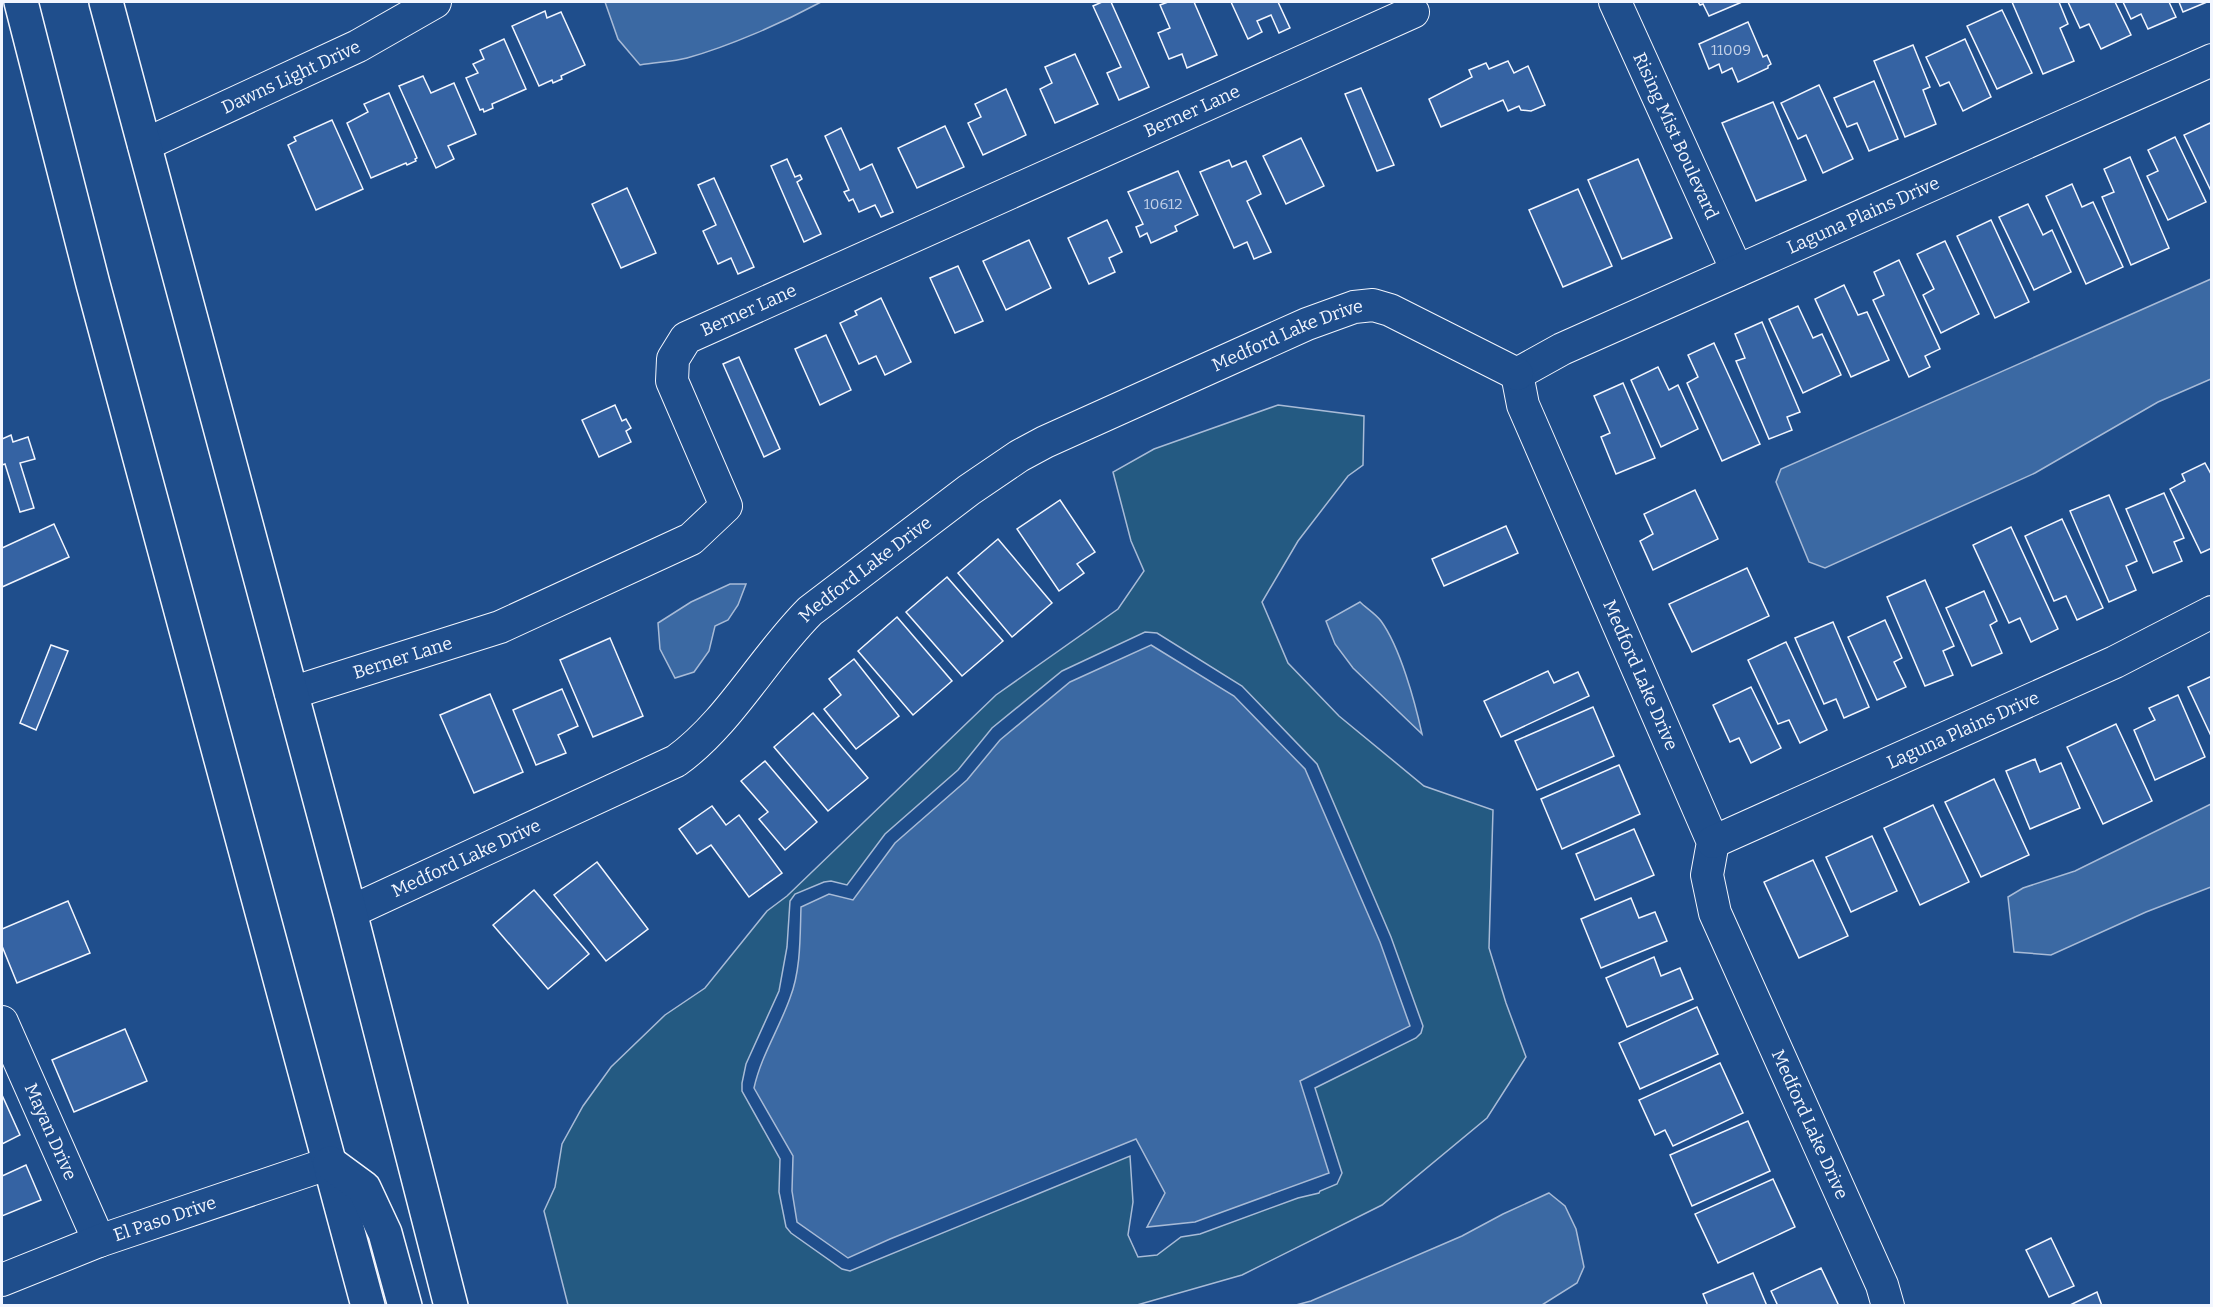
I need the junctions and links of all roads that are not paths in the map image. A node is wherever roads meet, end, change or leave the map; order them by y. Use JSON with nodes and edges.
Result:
{"nodes":[{"id":1,"x":21,"y":2,"type":"edge"},
{"id":2,"x":106,"y":2,"type":"edge"},
{"id":3,"x":435,"y":2,"type":"edge"},
{"id":4,"x":1615,"y":2,"type":"edge"},
{"id":5,"x":1413,"y":12,"type":"dead end"},
{"id":6,"x":2211,"y":60,"type":"edge"},
{"id":7,"x":144,"y":145,"type":"junction"},
{"id":8,"x":1737,"y":271,"type":"junction"},
{"id":9,"x":1517,"y":374,"type":"junction"},
{"id":10,"x":2211,"y":612,"type":"edge"},
{"id":11,"x":291,"y":693,"type":"junction"},
{"id":12,"x":1713,"y":842,"type":"junction"},
{"id":13,"x":350,"y":912,"type":"junction"},
{"id":14,"x":2,"y":1022,"type":"edge"},
{"id":15,"x":330,"y":1163,"type":"junction"},
{"id":16,"x":99,"y":1240,"type":"junction"},
{"id":17,"x":2,"y":1280,"type":"edge"},
{"id":18,"x":368,"y":1305,"type":"edge"},
{"id":19,"x":405,"y":1305,"type":"edge"},
{"id":20,"x":451,"y":1305,"type":"edge"},
{"id":21,"x":1888,"y":1305,"type":"edge"}],
"edges":[{"from":1,"to":15,"type":"main road"},
{"from":2,"to":7,"type":"main road"},
{"from":3,"to":7,"type":"street","name":"Dawns Light Drive"},
{"from":4,"to":8,"type":"street","name":"Rising Mist Boulevard"},
{"from":5,"to":11,"type":"street","name":"Berner Lane"},
{"from":6,"to":8,"type":"street","name":"Laguna Plains Drive"},
{"from":7,"to":11,"type":"main road"},
{"from":8,"to":9,"type":"street","name":"Laguna Plains Drive"},
{"from":9,"to":12,"type":"street","name":"Medford Lake Drive"},
{"from":9,"to":13,"type":"street","name":"Medford Lake Drive"},
{"from":10,"to":12,"type":"street","name":"Laguna Plains Drive"},
{"from":11,"to":13,"type":"main road"},
{"from":12,"to":21,"type":"street","name":"Medford Lake Drive"},
{"from":13,"to":20,"type":"main road"},
{"from":14,"to":16,"type":"street","name":"Mayan Drive"},
{"from":15,"to":16,"type":"street","name":"El Paso Drive"},
{"from":15,"to":18,"type":"main road"},
{"from":15,"to":19,"type":"main road"},
{"from":16,"to":17,"type":"street","name":"El Paso Drive"}]}
